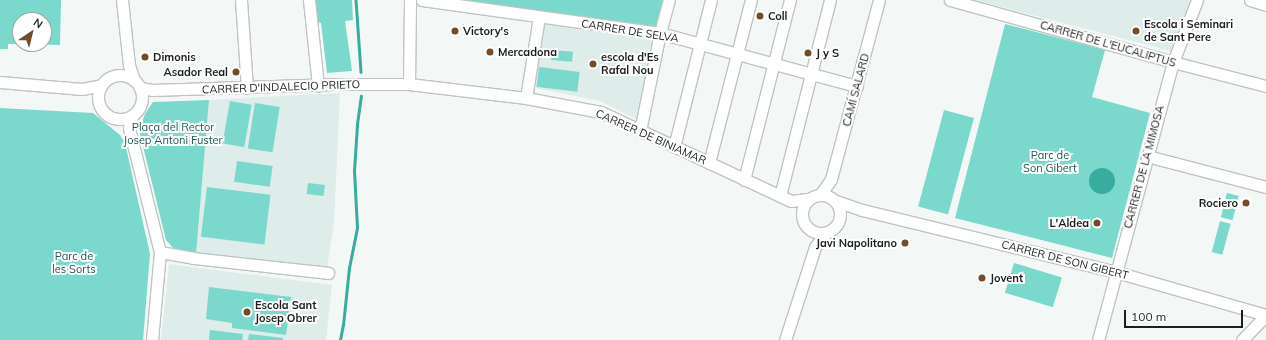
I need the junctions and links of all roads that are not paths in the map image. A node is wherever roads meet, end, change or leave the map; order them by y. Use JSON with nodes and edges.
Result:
{"nodes":[{"id":1,"x":122,"y":0,"type":"edge"},
{"id":2,"x":241,"y":0,"type":"edge"},
{"id":3,"x":308,"y":0,"type":"edge"},
{"id":4,"x":410,"y":0,"type":"edge"},
{"id":5,"x":422,"y":0,"type":"edge"},
{"id":6,"x":669,"y":0,"type":"edge"},
{"id":7,"x":711,"y":0,"type":"edge"},
{"id":8,"x":751,"y":0,"type":"edge"},
{"id":9,"x":790,"y":0,"type":"edge"},
{"id":10,"x":830,"y":0,"type":"edge"},
{"id":11,"x":879,"y":0,"type":"edge"},
{"id":12,"x":950,"y":0,"type":"edge"},
{"id":13,"x":1197,"y":0,"type":"edge"},
{"id":14,"x":1250,"y":0,"type":"edge"},
{"id":15,"x":1266,"y":5,"type":"edge"},
{"id":16,"x":539,"y":16,"type":"junction"},
{"id":17,"x":660,"y":33,"type":"junction"},
{"id":18,"x":701,"y":44,"type":"junction"},
{"id":19,"x":738,"y":54,"type":"junction"},
{"id":20,"x":1173,"y":62,"type":"junction"},
{"id":21,"x":774,"y":64,"type":"junction"},
{"id":22,"x":129,"y":65,"type":"junction"},
{"id":23,"x":812,"y":74,"type":"junction"},
{"id":24,"x":118,"y":75,"type":"junction"},
{"id":25,"x":0,"y":82,"type":"edge"},
{"id":26,"x":410,"y":84,"type":"junction"},
{"id":27,"x":102,"y":85,"type":"junction"},
{"id":28,"x":318,"y":86,"type":"junction"},
{"id":29,"x":857,"y":86,"type":"junction"},
{"id":30,"x":1266,"y":86,"type":"edge"},
{"id":31,"x":247,"y":88,"type":"junction"},
{"id":32,"x":82,"y":89,"type":"junction"},
{"id":33,"x":142,"y":89,"type":"junction"},
{"id":34,"x":526,"y":98,"type":"junction"},
{"id":35,"x":99,"y":102,"type":"junction"},
{"id":36,"x":132,"y":116,"type":"junction"},
{"id":37,"x":120,"y":119,"type":"junction"},
{"id":38,"x":129,"y":128,"type":"junction"},
{"id":39,"x":640,"y":131,"type":"junction"},
{"id":40,"x":674,"y":147,"type":"junction"},
{"id":41,"x":1147,"y":156,"type":"junction"},
{"id":42,"x":709,"y":163,"type":"junction"},
{"id":43,"x":831,"y":179,"type":"junction"},
{"id":44,"x":744,"y":180,"type":"junction"},
{"id":45,"x":1266,"y":187,"type":"edge"},
{"id":46,"x":820,"y":195,"type":"junction"},
{"id":47,"x":780,"y":196,"type":"junction"},
{"id":48,"x":808,"y":199,"type":"junction"},
{"id":49,"x":834,"y":200,"type":"junction"},
{"id":50,"x":791,"y":201,"type":"junction"},
{"id":51,"x":862,"y":210,"type":"junction"},
{"id":52,"x":802,"y":214,"type":"junction"},
{"id":53,"x":840,"y":222,"type":"junction"},
{"id":54,"x":805,"y":225,"type":"junction"},
{"id":55,"x":826,"y":233,"type":"junction"},
{"id":56,"x":814,"y":247,"type":"junction"},
{"id":57,"x":160,"y":252,"type":"junction"},
{"id":58,"x":1116,"y":272,"type":"junction"},
{"id":59,"x":328,"y":273,"type":"dead end"},
{"id":60,"x":1266,"y":315,"type":"edge"},
{"id":61,"x":152,"y":340,"type":"edge"},
{"id":62,"x":785,"y":340,"type":"edge"},
{"id":63,"x":1098,"y":340,"type":"edge"},
{"id":64,"x":1242,"y":340,"type":"edge"}],
"edges":[{"from":1,"to":22,"type":"street"},
{"from":2,"to":31,"type":"street"},
{"from":3,"to":28,"type":"street"},
{"from":4,"to":26,"type":"street"},
{"from":5,"to":16,"type":"street","name":"CARRER DE SELVA"},
{"from":6,"to":17,"type":"street"},
{"from":7,"to":18,"type":"street"},
{"from":8,"to":19,"type":"street"},
{"from":9,"to":21,"type":"street"},
{"from":10,"to":23,"type":"street"},
{"from":11,"to":29,"type":"street","name":"CAMÍ SALARD"},
{"from":12,"to":20,"type":"street","name":"CARRER DE L'EUCALIPTUS"},
{"from":13,"to":20,"type":"street","name":"CARRER DE LA MIMOSA"},
{"from":14,"to":15,"type":"street"},
{"from":16,"to":17,"type":"street","name":"CARRER DE SELVA"},
{"from":16,"to":34,"type":"street"},
{"from":17,"to":18,"type":"street","name":"CARRER DE SELVA"},
{"from":17,"to":39,"type":"street"},
{"from":18,"to":19,"type":"street","name":"CARRER DE SELVA"},
{"from":18,"to":40,"type":"street"},
{"from":19,"to":21,"type":"street","name":"CARRER DE SELVA"},
{"from":19,"to":42,"type":"street"},
{"from":20,"to":30,"type":"street","name":"CARRER DE L'EUCALIPTUS"},
{"from":20,"to":41,"type":"street","name":"CARRER DE LA MIMOSA"},
{"from":21,"to":23,"type":"street","name":"CARRER DE SELVA"},
{"from":21,"to":44,"type":"street"},
{"from":22,"to":24,"type":"street"},
{"from":22,"to":33,"type":"street"},
{"from":23,"to":29,"type":"street","name":"CARRER DE SELVA"},
{"from":23,"to":47,"type":"street"},
{"from":24,"to":27,"type":"street"},
{"from":24,"to":33,"type":"street"},
{"from":25,"to":32,"type":"street"},
{"from":26,"to":28,"type":"street","name":"CARRER D'INDALECIO PRIETO"},
{"from":26,"to":34,"type":"street","name":"CARRER DE BINIAMAR"},
{"from":27,"to":32,"type":"street"},
{"from":27,"to":35,"type":"street"},
{"from":28,"to":31,"type":"street","name":"CARRER D'INDALECIO PRIETO"},
{"from":29,"to":43,"type":"street","name":"CAMÍ SALARD"},
{"from":31,"to":33,"type":"street","name":"CARRER D'INDALECIO PRIETO"},
{"from":32,"to":35,"type":"street"},
{"from":33,"to":36,"type":"street"},
{"from":34,"to":39,"type":"street","name":"CARRER DE BINIAMAR"},
{"from":35,"to":37,"type":"street"},
{"from":36,"to":37,"type":"street"},
{"from":36,"to":38,"type":"street"},
{"from":37,"to":38,"type":"street"},
{"from":38,"to":57,"type":"street"},
{"from":39,"to":40,"type":"street","name":"CARRER DE BINIAMAR"},
{"from":40,"to":42,"type":"street","name":"CARRER DE BINIAMAR"},
{"from":41,"to":45,"type":"street"},
{"from":41,"to":58,"type":"street","name":"CARRER DE LA MIMOSA"},
{"from":42,"to":44,"type":"street","name":"CARRER DE BINIAMAR"},
{"from":43,"to":46,"type":"street","name":"CAMÍ SALARD"},
{"from":43,"to":49,"type":"street","name":"CAMÍ SALARD"},
{"from":44,"to":47,"type":"street","name":"CARRER DE BINIAMAR"},
{"from":46,"to":48,"type":"street"},
{"from":46,"to":49,"type":"street"},
{"from":47,"to":50,"type":"street","name":"CARRER DE BINIAMAR"},
{"from":48,"to":50,"type":"street"},
{"from":48,"to":52,"type":"street"},
{"from":49,"to":51,"type":"street","name":"CARRER DE SON GIBERT"},
{"from":49,"to":53,"type":"street"},
{"from":50,"to":52,"type":"street","name":"CARRER DE BINIAMAR"},
{"from":51,"to":53,"type":"street"},
{"from":51,"to":58,"type":"street","name":"CARRER DE SON GIBERT"},
{"from":52,"to":54,"type":"street"},
{"from":53,"to":55,"type":"street"},
{"from":54,"to":55,"type":"street"},
{"from":54,"to":56,"type":"street"},
{"from":55,"to":56,"type":"street"},
{"from":56,"to":62,"type":"street"},
{"from":57,"to":59,"type":"street"},
{"from":57,"to":61,"type":"street"},
{"from":58,"to":60,"type":"street","name":"CARRER DE SON GIBERT"},
{"from":58,"to":63,"type":"street","name":"CARRER DE LA MIMOSA"},
{"from":60,"to":64,"type":"street"}]}
